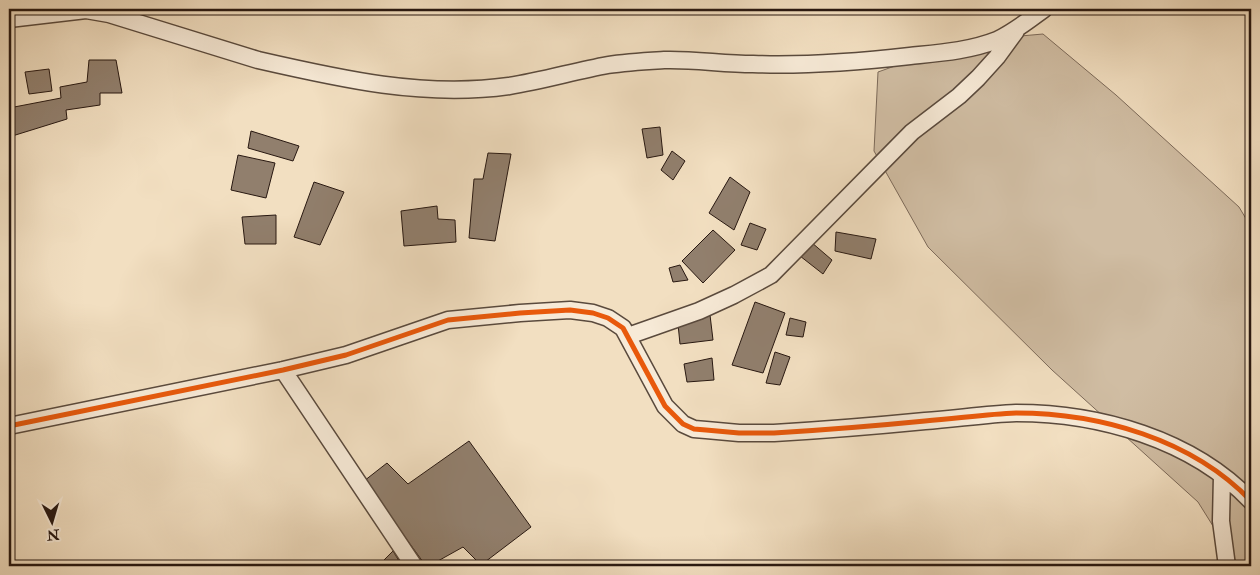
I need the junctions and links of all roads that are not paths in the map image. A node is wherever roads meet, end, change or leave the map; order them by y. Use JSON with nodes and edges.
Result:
{"nodes":[{"id":1,"x":1044,"y":9,"type":"edge"},
{"id":2,"x":9,"y":19,"type":"edge"},
{"id":3,"x":1017,"y":29,"type":"junction"},
{"id":4,"x":628,"y":336,"type":"junction"},
{"id":5,"x":283,"y":370,"type":"junction"},
{"id":6,"x":9,"y":426,"type":"edge"},
{"id":7,"x":1222,"y":476,"type":"junction"},
{"id":8,"x":1251,"y":501,"type":"edge"},
{"id":9,"x":414,"y":566,"type":"edge"},
{"id":10,"x":1227,"y":566,"type":"edge"}],
"edges":[{"from":1,"to":3,"type":"street"},
{"from":2,"to":3,"type":"street"},
{"from":3,"to":4,"type":"street"},
{"from":4,"to":5,"type":"street"},
{"from":4,"to":7,"type":"street"},
{"from":5,"to":6,"type":"street"},
{"from":5,"to":9,"type":"street"},
{"from":7,"to":8,"type":"street"},
{"from":7,"to":10,"type":"street"}]}
